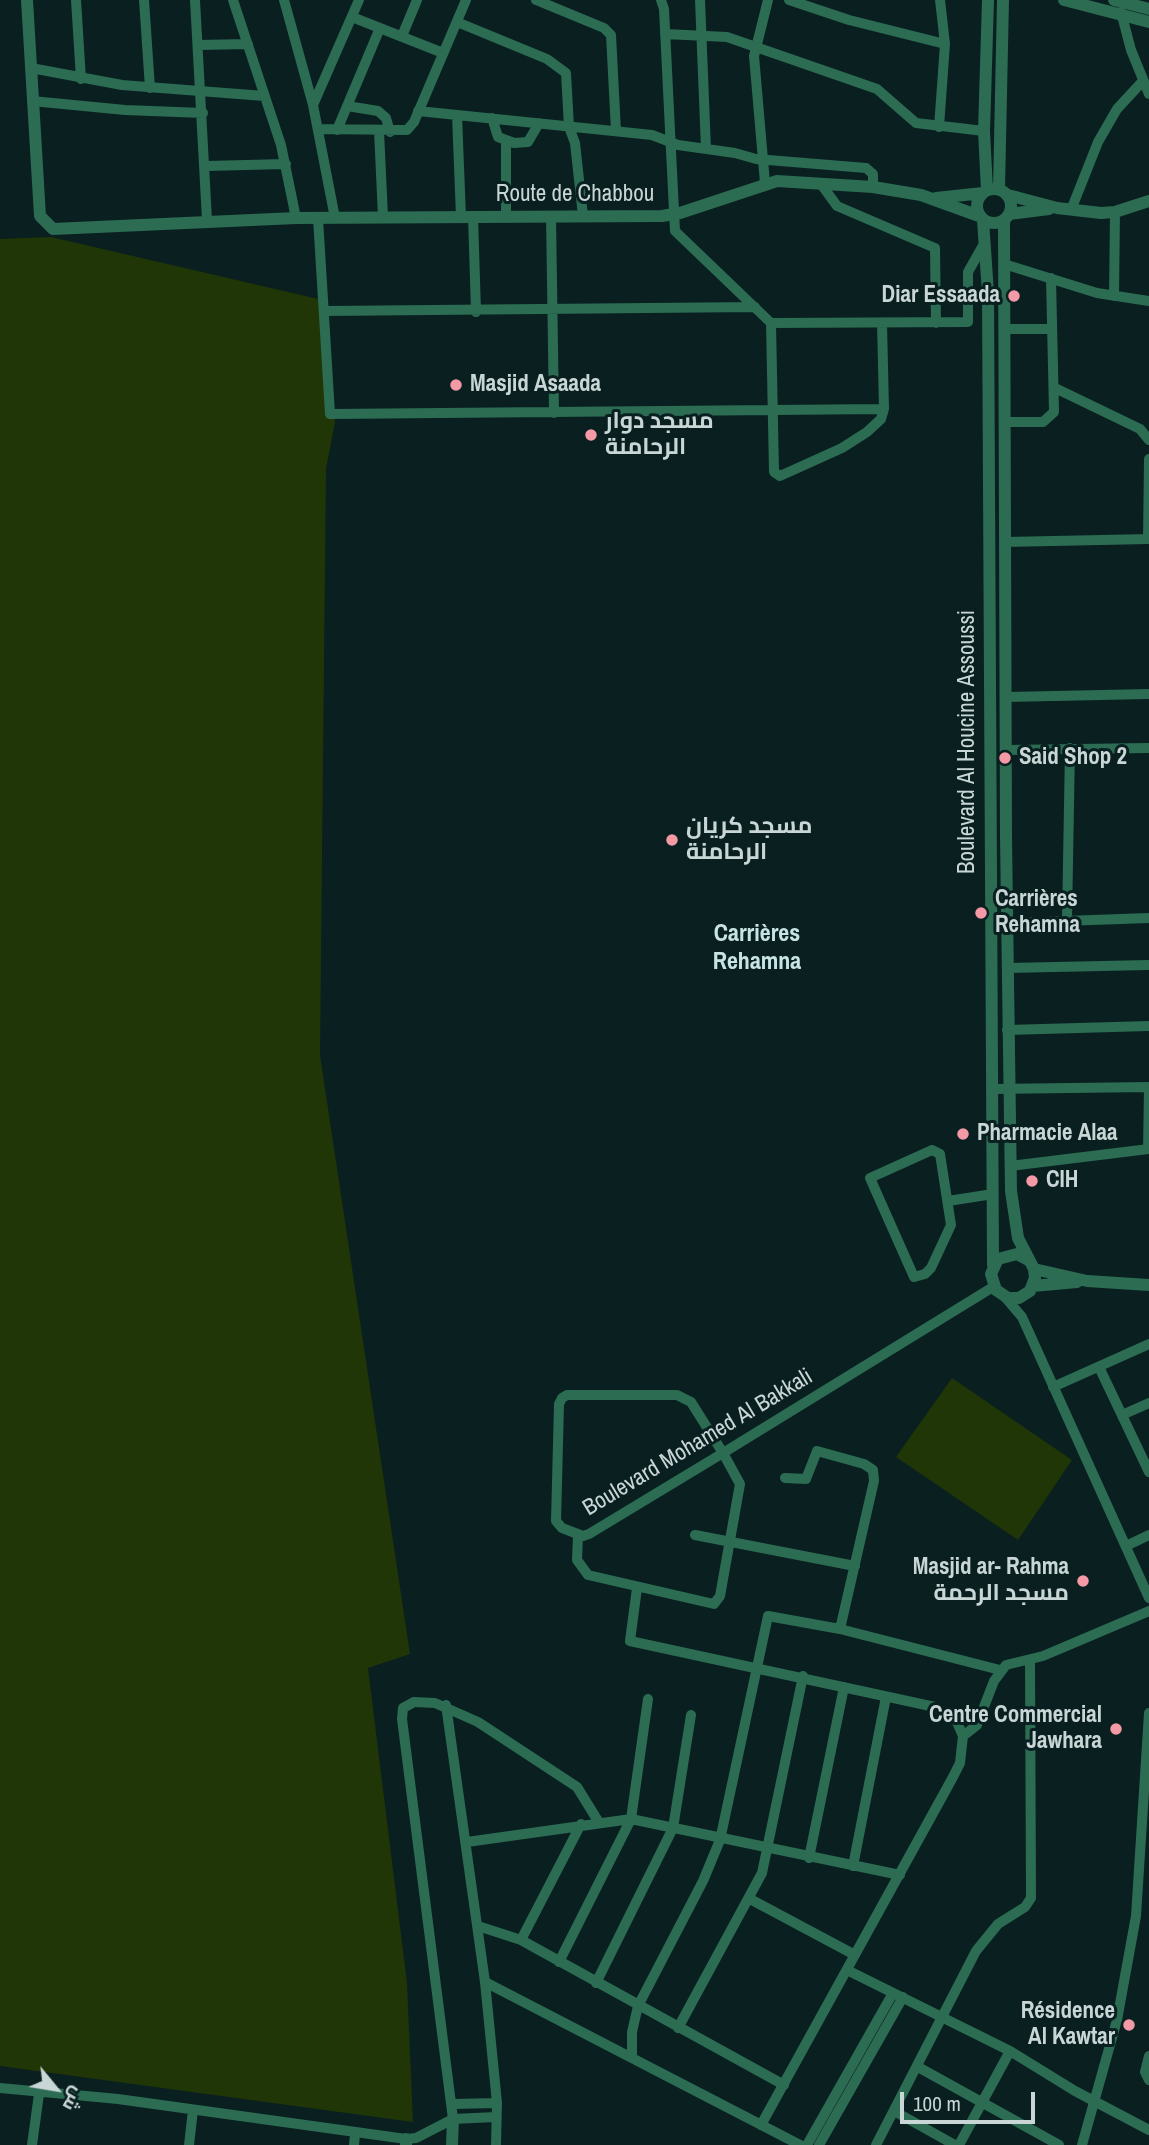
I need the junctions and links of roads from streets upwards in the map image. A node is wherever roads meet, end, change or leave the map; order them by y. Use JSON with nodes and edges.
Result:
{"nodes":[{"id":1,"x":27,"y":0,"type":"edge"},
{"id":2,"x":76,"y":0,"type":"edge"},
{"id":3,"x":144,"y":0,"type":"edge"},
{"id":4,"x":195,"y":0,"type":"edge"},
{"id":5,"x":233,"y":0,"type":"edge"},
{"id":6,"x":284,"y":0,"type":"edge"},
{"id":7,"x":359,"y":0,"type":"edge"},
{"id":8,"x":418,"y":0,"type":"edge"},
{"id":9,"x":466,"y":0,"type":"edge"},
{"id":10,"x":536,"y":0,"type":"edge"},
{"id":11,"x":661,"y":0,"type":"edge"},
{"id":12,"x":700,"y":0,"type":"edge"},
{"id":13,"x":768,"y":0,"type":"edge"},
{"id":14,"x":789,"y":0,"type":"edge"},
{"id":15,"x":940,"y":0,"type":"edge"},
{"id":16,"x":988,"y":0,"type":"edge"},
{"id":17,"x":1003,"y":0,"type":"edge"},
{"id":18,"x":1064,"y":0,"type":"edge"},
{"id":19,"x":1117,"y":0,"type":"edge"},
{"id":20,"x":1149,"y":9,"type":"edge"},
{"id":21,"x":352,"y":17,"type":"junction"},
{"id":22,"x":1122,"y":17,"type":"junction"},
{"id":23,"x":457,"y":22,"type":"junction"},
{"id":24,"x":1149,"y":23,"type":"edge"},
{"id":25,"x":380,"y":28,"type":"junction"},
{"id":26,"x":666,"y":34,"type":"junction"},
{"id":27,"x":701,"y":34,"type":"junction"},
{"id":28,"x":402,"y":36,"type":"junction"},
{"id":29,"x":248,"y":44,"type":"junction"},
{"id":30,"x":945,"y":44,"type":"junction"},
{"id":31,"x":198,"y":45,"type":"junction"},
{"id":32,"x":755,"y":46,"type":"junction"},
{"id":33,"x":443,"y":52,"type":"junction"},
{"id":34,"x":31,"y":68,"type":"junction"},
{"id":35,"x":81,"y":79,"type":"junction"},
{"id":36,"x":1142,"y":82,"type":"junction"},
{"id":37,"x":150,"y":88,"type":"junction"},
{"id":38,"x":201,"y":89,"type":"junction"},
{"id":39,"x":1149,"y":94,"type":"edge"},
{"id":40,"x":264,"y":96,"type":"junction"},
{"id":41,"x":32,"y":101,"type":"junction"},
{"id":42,"x":313,"y":105,"type":"junction"},
{"id":43,"x":347,"y":106,"type":"junction"},
{"id":44,"x":418,"y":111,"type":"junction"},
{"id":45,"x":203,"y":113,"type":"junction"},
{"id":46,"x":457,"y":115,"type":"junction"},
{"id":47,"x":492,"y":118,"type":"junction"},
{"id":48,"x":539,"y":123,"type":"junction"},
{"id":49,"x":569,"y":127,"type":"junction"},
{"id":50,"x":939,"y":127,"type":"junction"},
{"id":51,"x":318,"y":129,"type":"junction"},
{"id":52,"x":337,"y":130,"type":"junction"},
{"id":53,"x":384,"y":131,"type":"junction"},
{"id":54,"x":617,"y":131,"type":"junction"},
{"id":55,"x":984,"y":131,"type":"junction"},
{"id":56,"x":506,"y":142,"type":"junction"},
{"id":57,"x":670,"y":142,"type":"junction"},
{"id":58,"x":706,"y":149,"type":"junction"},
{"id":59,"x":763,"y":159,"type":"junction"},
{"id":60,"x":286,"y":164,"type":"junction"},
{"id":61,"x":205,"y":166,"type":"junction"},
{"id":62,"x":765,"y":183,"type":"junction"},
{"id":63,"x":821,"y":184,"type":"junction"},
{"id":64,"x":873,"y":187,"type":"junction"},
{"id":65,"x":994,"y":192,"type":"junction"},
{"id":66,"x":935,"y":198,"type":"junction"},
{"id":67,"x":1149,"y":201,"type":"edge"},
{"id":68,"x":1057,"y":208,"type":"junction"},
{"id":69,"x":1071,"y":210,"type":"junction"},
{"id":70,"x":1115,"y":212,"type":"junction"},
{"id":71,"x":673,"y":215,"type":"junction"},
{"id":72,"x":467,"y":216,"type":"junction"},
{"id":73,"x":506,"y":216,"type":"junction"},
{"id":74,"x":551,"y":216,"type":"junction"},
{"id":75,"x":583,"y":216,"type":"junction"},
{"id":76,"x":383,"y":217,"type":"junction"},
{"id":77,"x":1007,"y":217,"type":"junction"},
{"id":78,"x":296,"y":218,"type":"junction"},
{"id":79,"x":318,"y":218,"type":"junction"},
{"id":80,"x":335,"y":218,"type":"junction"},
{"id":81,"x":981,"y":218,"type":"junction"},
{"id":82,"x":207,"y":220,"type":"junction"},
{"id":83,"x":986,"y":241,"type":"junction"},
{"id":84,"x":1004,"y":264,"type":"junction"},
{"id":85,"x":1051,"y":278,"type":"junction"},
{"id":86,"x":1114,"y":296,"type":"junction"},
{"id":87,"x":1149,"y":301,"type":"edge"},
{"id":88,"x":754,"y":307,"type":"junction"},
{"id":89,"x":325,"y":311,"type":"junction"},
{"id":90,"x":553,"y":311,"type":"junction"},
{"id":91,"x":476,"y":312,"type":"junction"},
{"id":92,"x":771,"y":323,"type":"junction"},
{"id":93,"x":882,"y":323,"type":"junction"},
{"id":94,"x":936,"y":323,"type":"junction"},
{"id":95,"x":1005,"y":329,"type":"junction"},
{"id":96,"x":1052,"y":329,"type":"junction"},
{"id":97,"x":1055,"y":388,"type":"junction"},
{"id":98,"x":884,"y":409,"type":"junction"},
{"id":99,"x":772,"y":411,"type":"junction"},
{"id":100,"x":554,"y":413,"type":"junction"},
{"id":101,"x":1004,"y":422,"type":"junction"},
{"id":102,"x":1149,"y":440,"type":"edge"},
{"id":103,"x":1149,"y":459,"type":"edge"},
{"id":104,"x":1149,"y":539,"type":"edge"},
{"id":105,"x":1005,"y":542,"type":"junction"},
{"id":106,"x":1149,"y":694,"type":"edge"},
{"id":107,"x":1005,"y":697,"type":"junction"},
{"id":108,"x":1070,"y":748,"type":"junction"},
{"id":109,"x":1149,"y":748,"type":"edge"},
{"id":110,"x":1006,"y":750,"type":"junction"},
{"id":111,"x":1149,"y":918,"type":"edge"},
{"id":112,"x":1067,"y":919,"type":"junction"},
{"id":113,"x":1007,"y":923,"type":"junction"},
{"id":114,"x":1149,"y":965,"type":"edge"},
{"id":115,"x":1007,"y":968,"type":"junction"},
{"id":116,"x":1149,"y":1026,"type":"edge"},
{"id":117,"x":1007,"y":1030,"type":"junction"},
{"id":118,"x":1149,"y":1088,"type":"edge"},
{"id":119,"x":992,"y":1089,"type":"junction"},
{"id":120,"x":1008,"y":1089,"type":"junction"},
{"id":121,"x":1149,"y":1149,"type":"edge"},
{"id":122,"x":1010,"y":1167,"type":"junction"},
{"id":123,"x":993,"y":1194,"type":"junction"},
{"id":124,"x":948,"y":1201,"type":"junction"},
{"id":125,"x":993,"y":1265,"type":"junction"},
{"id":126,"x":1032,"y":1265,"type":"junction"},
{"id":127,"x":1087,"y":1281,"type":"junction"},
{"id":128,"x":1149,"y":1285,"type":"edge"},
{"id":129,"x":993,"y":1287,"type":"junction"},
{"id":130,"x":1029,"y":1290,"type":"junction"},
{"id":131,"x":1005,"y":1297,"type":"junction"},
{"id":132,"x":1021,"y":1318,"type":"junction"},
{"id":133,"x":1149,"y":1344,"type":"edge"},
{"id":134,"x":1100,"y":1367,"type":"junction"},
{"id":135,"x":1053,"y":1387,"type":"junction"},
{"id":136,"x":1149,"y":1403,"type":"edge"},
{"id":137,"x":1122,"y":1415,"type":"junction"},
{"id":138,"x":723,"y":1453,"type":"junction"},
{"id":139,"x":1149,"y":1472,"type":"edge"},
{"id":140,"x":785,"y":1478,"type":"dead end"},
{"id":141,"x":695,"y":1535,"type":"dead end"},
{"id":142,"x":1149,"y":1535,"type":"edge"},
{"id":143,"x":578,"y":1536,"type":"junction"},
{"id":144,"x":730,"y":1542,"type":"junction"},
{"id":145,"x":1126,"y":1546,"type":"junction"},
{"id":146,"x":855,"y":1566,"type":"junction"},
{"id":147,"x":637,"y":1588,"type":"junction"},
{"id":148,"x":1149,"y":1598,"type":"edge"},
{"id":149,"x":1149,"y":1611,"type":"edge"},
{"id":150,"x":840,"y":1629,"type":"junction"},
{"id":151,"x":1030,"y":1660,"type":"junction"},
{"id":152,"x":756,"y":1668,"type":"junction"},
{"id":153,"x":1000,"y":1670,"type":"junction"},
{"id":154,"x":803,"y":1676,"type":"junction"},
{"id":155,"x":844,"y":1687,"type":"junction"},
{"id":156,"x":886,"y":1697,"type":"junction"},
{"id":157,"x":648,"y":1699,"type":"dead end"},
{"id":158,"x":446,"y":1705,"type":"junction"},
{"id":159,"x":1149,"y":1713,"type":"edge"},
{"id":160,"x":691,"y":1715,"type":"dead end"},
{"id":161,"x":963,"y":1736,"type":"junction"},
{"id":162,"x":631,"y":1819,"type":"junction"},
{"id":163,"x":598,"y":1821,"type":"junction"},
{"id":164,"x":581,"y":1824,"type":"junction"},
{"id":165,"x":673,"y":1828,"type":"junction"},
{"id":166,"x":719,"y":1840,"type":"junction"},
{"id":167,"x":467,"y":1842,"type":"junction"},
{"id":168,"x":768,"y":1849,"type":"junction"},
{"id":169,"x":808,"y":1858,"type":"junction"},
{"id":170,"x":853,"y":1866,"type":"junction"},
{"id":171,"x":900,"y":1875,"type":"junction"},
{"id":172,"x":750,"y":1899,"type":"junction"},
{"id":173,"x":478,"y":1926,"type":"junction"},
{"id":174,"x":521,"y":1940,"type":"junction"},
{"id":175,"x":855,"y":1955,"type":"junction"},
{"id":176,"x":559,"y":1962,"type":"junction"},
{"id":177,"x":847,"y":1970,"type":"junction"},
{"id":178,"x":485,"y":1982,"type":"junction"},
{"id":179,"x":596,"y":1983,"type":"junction"},
{"id":180,"x":898,"y":1995,"type":"junction"},
{"id":181,"x":638,"y":2006,"type":"junction"},
{"id":182,"x":944,"y":2017,"type":"junction"},
{"id":183,"x":678,"y":2028,"type":"junction"},
{"id":184,"x":1010,"y":2050,"type":"junction"},
{"id":185,"x":1149,"y":2056,"type":"edge"},
{"id":186,"x":632,"y":2057,"type":"junction"},
{"id":187,"x":918,"y":2067,"type":"junction"},
{"id":188,"x":1149,"y":2080,"type":"edge"},
{"id":189,"x":784,"y":2085,"type":"junction"},
{"id":190,"x":0,"y":2088,"type":"edge"},
{"id":191,"x":39,"y":2094,"type":"junction"},
{"id":192,"x":982,"y":2102,"type":"junction"},
{"id":193,"x":497,"y":2103,"type":"junction"},
{"id":194,"x":1096,"y":2103,"type":"junction"},
{"id":195,"x":453,"y":2104,"type":"junction"},
{"id":196,"x":193,"y":2110,"type":"junction"},
{"id":197,"x":894,"y":2111,"type":"junction"},
{"id":198,"x":496,"y":2117,"type":"junction"},
{"id":199,"x":453,"y":2119,"type":"junction"},
{"id":200,"x":761,"y":2125,"type":"junction"},
{"id":201,"x":1149,"y":2130,"type":"edge"},
{"id":202,"x":355,"y":2139,"type":"edge"},
{"id":203,"x":406,"y":2142,"type":"edge"},
{"id":204,"x":879,"y":2144,"type":"edge"},
{"id":205,"x":32,"y":2145,"type":"edge"},
{"id":206,"x":189,"y":2145,"type":"edge"},
{"id":207,"x":452,"y":2145,"type":"edge"},
{"id":208,"x":496,"y":2145,"type":"edge"},
{"id":209,"x":800,"y":2145,"type":"edge"},
{"id":210,"x":807,"y":2145,"type":"edge"},
{"id":211,"x":819,"y":2145,"type":"edge"},
{"id":212,"x":957,"y":2145,"type":"edge"},
{"id":213,"x":1059,"y":2145,"type":"edge"},
{"id":214,"x":1082,"y":2145,"type":"edge"}],
"edges":[{"from":1,"to":34,"type":"street"},
{"from":2,"to":35,"type":"street"},
{"from":3,"to":37,"type":"street"},
{"from":4,"to":31,"type":"street"},
{"from":5,"to":29,"type":"street"},
{"from":6,"to":42,"type":"street"},
{"from":7,"to":21,"type":"street"},
{"from":8,"to":28,"type":"street"},
{"from":9,"to":23,"type":"street"},
{"from":10,"to":54,"type":"street"},
{"from":11,"to":26,"type":"street"},
{"from":12,"to":27,"type":"street"},
{"from":13,"to":32,"type":"street"},
{"from":14,"to":30,"type":"street"},
{"from":15,"to":30,"type":"street"},
{"from":16,"to":55,"type":"street"},
{"from":17,"to":65,"type":"street"},
{"from":18,"to":22,"type":"street"},
{"from":19,"to":20,"type":"street"},
{"from":19,"to":22,"type":"street"},
{"from":21,"to":25,"type":"street"},
{"from":21,"to":42,"type":"street"},
{"from":22,"to":24,"type":"street"},
{"from":22,"to":36,"type":"street"},
{"from":23,"to":33,"type":"street"},
{"from":23,"to":49,"type":"street"},
{"from":25,"to":28,"type":"street"},
{"from":25,"to":43,"type":"street"},
{"from":26,"to":27,"type":"street"},
{"from":26,"to":57,"type":"street"},
{"from":27,"to":32,"type":"street"},
{"from":27,"to":58,"type":"street"},
{"from":28,"to":33,"type":"street"},
{"from":29,"to":31,"type":"street"},
{"from":29,"to":40,"type":"street"},
{"from":30,"to":50,"type":"street"},
{"from":31,"to":38,"type":"street"},
{"from":32,"to":50,"type":"street"},
{"from":32,"to":59,"type":"street"},
{"from":33,"to":44,"type":"street"},
{"from":34,"to":35,"type":"street"},
{"from":34,"to":41,"type":"street"},
{"from":35,"to":37,"type":"street"},
{"from":36,"to":39,"type":"street"},
{"from":36,"to":69,"type":"street"},
{"from":37,"to":38,"type":"street"},
{"from":38,"to":40,"type":"street"},
{"from":38,"to":45,"type":"street"},
{"from":40,"to":60,"type":"street"},
{"from":41,"to":45,"type":"street"},
{"from":41,"to":82,"type":"street","name":"Route de Chabbou"},
{"from":42,"to":51,"type":"street"},
{"from":43,"to":52,"type":"street"},
{"from":43,"to":53,"type":"street"},
{"from":44,"to":46,"type":"street"},
{"from":44,"to":53,"type":"street"},
{"from":45,"to":61,"type":"street"},
{"from":46,"to":47,"type":"street"},
{"from":46,"to":72,"type":"street"},
{"from":47,"to":48,"type":"street"},
{"from":47,"to":56,"type":"street"},
{"from":48,"to":49,"type":"street"},
{"from":48,"to":56,"type":"street"},
{"from":49,"to":54,"type":"street"},
{"from":49,"to":75,"type":"street"},
{"from":50,"to":55,"type":"street"},
{"from":51,"to":52,"type":"street"},
{"from":51,"to":80,"type":"street"},
{"from":52,"to":53,"type":"street"},
{"from":53,"to":76,"type":"street"},
{"from":54,"to":57,"type":"street"},
{"from":55,"to":65,"type":"street"},
{"from":56,"to":73,"type":"street"},
{"from":57,"to":58,"type":"street"},
{"from":57,"to":71,"type":"street"},
{"from":58,"to":59,"type":"street"},
{"from":59,"to":62,"type":"street"},
{"from":59,"to":64,"type":"street"},
{"from":60,"to":61,"type":"street"},
{"from":60,"to":78,"type":"street"},
{"from":61,"to":82,"type":"street"},
{"from":62,"to":63,"type":"street","name":"Route de Chabbou"},
{"from":62,"to":71,"type":"street","name":"Route de Chabbou"},
{"from":63,"to":64,"type":"street","name":"Route de Chabbou"},
{"from":63,"to":94,"type":"street"},
{"from":64,"to":66,"type":"street","name":"Route de Chabbou"},
{"from":65,"to":66,"type":"street","name":"Route de Chabbou"},
{"from":65,"to":68,"type":"street","name":"Route de Chabbou"},
{"from":65,"to":77,"type":"street"},
{"from":65,"to":81,"type":"street"},
{"from":66,"to":81,"type":"street","name":"Route de Chabbou"},
{"from":67,"to":70,"type":"street","name":"Route de Chabbou"},
{"from":68,"to":69,"type":"street","name":"Route de Chabbou"},
{"from":68,"to":77,"type":"street","name":"Route de Chabbou"},
{"from":69,"to":70,"type":"street","name":"Route de Chabbou"},
{"from":70,"to":86,"type":"street"},
{"from":71,"to":75,"type":"street","name":"Route de Chabbou"},
{"from":71,"to":88,"type":"street"},
{"from":72,"to":73,"type":"street","name":"Route de Chabbou"},
{"from":72,"to":76,"type":"street","name":"Route de Chabbou"},
{"from":72,"to":91,"type":"street"},
{"from":73,"to":74,"type":"street","name":"Route de Chabbou"},
{"from":74,"to":75,"type":"street","name":"Route de Chabbou"},
{"from":74,"to":90,"type":"street"},
{"from":76,"to":80,"type":"street","name":"Route de Chabbou"},
{"from":77,"to":81,"type":"street"},
{"from":77,"to":84,"type":"street","name":"Boulevard Al Houcine Assoussi"},
{"from":78,"to":79,"type":"street","name":"Route de Chabbou"},
{"from":78,"to":82,"type":"street","name":"Route de Chabbou"},
{"from":79,"to":80,"type":"street","name":"Route de Chabbou"},
{"from":79,"to":89,"type":"street"},
{"from":81,"to":83,"type":"street","name":"Boulevard Al Houcine Assoussi"},
{"from":83,"to":94,"type":"street"},
{"from":83,"to":119,"type":"street","name":"Boulevard Al Houcine Assoussi"},
{"from":84,"to":85,"type":"street"},
{"from":84,"to":95,"type":"street","name":"Boulevard Al Houcine Assoussi"},
{"from":85,"to":86,"type":"street"},
{"from":85,"to":96,"type":"street"},
{"from":86,"to":87,"type":"street"},
{"from":88,"to":90,"type":"street"},
{"from":88,"to":92,"type":"street"},
{"from":89,"to":91,"type":"street"},
{"from":89,"to":100,"type":"street"},
{"from":90,"to":91,"type":"street"},
{"from":90,"to":100,"type":"street"},
{"from":92,"to":93,"type":"street"},
{"from":92,"to":99,"type":"street"},
{"from":93,"to":94,"type":"street"},
{"from":93,"to":98,"type":"street"},
{"from":95,"to":96,"type":"street"},
{"from":95,"to":101,"type":"street","name":"Boulevard Al Houcine Assoussi"},
{"from":96,"to":97,"type":"street"},
{"from":97,"to":101,"type":"street"},
{"from":97,"to":102,"type":"street"},
{"from":98,"to":99,"type":"street"},
{"from":98,"to":99,"type":"street"},
{"from":99,"to":100,"type":"street"},
{"from":101,"to":105,"type":"street","name":"Boulevard Al Houcine Assoussi"},
{"from":103,"to":104,"type":"street"},
{"from":104,"to":105,"type":"street"},
{"from":105,"to":107,"type":"street","name":"Boulevard Al Houcine Assoussi"},
{"from":106,"to":107,"type":"street"},
{"from":107,"to":110,"type":"street","name":"Boulevard Al Houcine Assoussi"},
{"from":108,"to":109,"type":"street"},
{"from":108,"to":110,"type":"street"},
{"from":108,"to":112,"type":"street"},
{"from":110,"to":113,"type":"street","name":"Boulevard Al Houcine Assoussi"},
{"from":111,"to":112,"type":"street"},
{"from":112,"to":113,"type":"street"},
{"from":113,"to":115,"type":"street","name":"Boulevard Al Houcine Assoussi"},
{"from":114,"to":115,"type":"street"},
{"from":115,"to":117,"type":"street","name":"Boulevard Al Houcine Assoussi"},
{"from":116,"to":117,"type":"street"},
{"from":117,"to":120,"type":"street","name":"Boulevard Al Houcine Assoussi"},
{"from":118,"to":120,"type":"street"},
{"from":118,"to":121,"type":"street"},
{"from":119,"to":120,"type":"street"},
{"from":119,"to":123,"type":"street","name":"Boulevard Al Houcine Assoussi"},
{"from":120,"to":122,"type":"street","name":"Boulevard Al Houcine Assoussi"},
{"from":121,"to":122,"type":"street"},
{"from":122,"to":126,"type":"street","name":"Boulevard Al Houcine Assoussi"},
{"from":123,"to":124,"type":"street"},
{"from":123,"to":125,"type":"street","name":"Boulevard Al Houcine Assoussi"},
{"from":124,"to":124,"type":"street"},
{"from":125,"to":126,"type":"street"},
{"from":125,"to":129,"type":"street"},
{"from":126,"to":127,"type":"street"},
{"from":126,"to":130,"type":"street"},
{"from":127,"to":128,"type":"street"},
{"from":127,"to":130,"type":"street"},
{"from":129,"to":131,"type":"street"},
{"from":129,"to":138,"type":"street","name":"Boulevard Mohamed Al Bakkali"},
{"from":130,"to":131,"type":"street"},
{"from":130,"to":132,"type":"street"},
{"from":131,"to":132,"type":"street"},
{"from":132,"to":135,"type":"street"},
{"from":133,"to":134,"type":"street"},
{"from":134,"to":135,"type":"street"},
{"from":134,"to":137,"type":"street"},
{"from":135,"to":145,"type":"street"},
{"from":136,"to":137,"type":"street"},
{"from":137,"to":139,"type":"street"},
{"from":138,"to":143,"type":"street","name":"Boulevard Mohamed Al Bakkali"},
{"from":138,"to":143,"type":"street","name":"Boulevard Mohamed Al Bakkali"},
{"from":138,"to":144,"type":"street"},
{"from":140,"to":146,"type":"street"},
{"from":141,"to":144,"type":"street"},
{"from":142,"to":145,"type":"street"},
{"from":143,"to":147,"type":"street"},
{"from":144,"to":146,"type":"street"},
{"from":144,"to":147,"type":"street"},
{"from":145,"to":148,"type":"street"},
{"from":146,"to":150,"type":"street"},
{"from":147,"to":152,"type":"street"},
{"from":149,"to":151,"type":"street"},
{"from":150,"to":152,"type":"street"},
{"from":150,"to":153,"type":"street"},
{"from":151,"to":153,"type":"street"},
{"from":151,"to":182,"type":"street"},
{"from":152,"to":154,"type":"street"},
{"from":152,"to":166,"type":"street"},
{"from":153,"to":161,"type":"street"},
{"from":154,"to":155,"type":"street"},
{"from":154,"to":168,"type":"street"},
{"from":155,"to":156,"type":"street"},
{"from":155,"to":169,"type":"street"},
{"from":156,"to":161,"type":"street"},
{"from":156,"to":170,"type":"street"},
{"from":157,"to":162,"type":"street"},
{"from":158,"to":163,"type":"street"},
{"from":158,"to":167,"type":"street"},
{"from":158,"to":195,"type":"street"},
{"from":159,"to":194,"type":"street"},
{"from":160,"to":165,"type":"street"},
{"from":161,"to":171,"type":"street"},
{"from":162,"to":163,"type":"street"},
{"from":162,"to":165,"type":"street"},
{"from":162,"to":176,"type":"street"},
{"from":163,"to":164,"type":"street"},
{"from":164,"to":167,"type":"street"},
{"from":164,"to":174,"type":"street"},
{"from":165,"to":166,"type":"street"},
{"from":165,"to":179,"type":"street"},
{"from":166,"to":168,"type":"street"},
{"from":166,"to":181,"type":"street"},
{"from":167,"to":173,"type":"street"},
{"from":168,"to":169,"type":"street"},
{"from":168,"to":172,"type":"street"},
{"from":169,"to":170,"type":"street"},
{"from":170,"to":171,"type":"street"},
{"from":171,"to":175,"type":"street"},
{"from":172,"to":175,"type":"street"},
{"from":172,"to":183,"type":"street"},
{"from":173,"to":174,"type":"street"},
{"from":173,"to":178,"type":"street"},
{"from":174,"to":176,"type":"street"},
{"from":175,"to":177,"type":"street"},
{"from":176,"to":179,"type":"street"},
{"from":177,"to":180,"type":"street"},
{"from":177,"to":189,"type":"street"},
{"from":178,"to":186,"type":"street"},
{"from":178,"to":193,"type":"street"},
{"from":179,"to":181,"type":"street"},
{"from":180,"to":182,"type":"street"},
{"from":180,"to":210,"type":"street"},
{"from":180,"to":211,"type":"street"},
{"from":181,"to":183,"type":"street"},
{"from":181,"to":186,"type":"street"},
{"from":182,"to":184,"type":"street"},
{"from":182,"to":187,"type":"street"},
{"from":183,"to":189,"type":"street"},
{"from":184,"to":192,"type":"street"},
{"from":184,"to":194,"type":"street"},
{"from":185,"to":188,"type":"street"},
{"from":186,"to":200,"type":"street"},
{"from":187,"to":192,"type":"street"},
{"from":187,"to":197,"type":"street"},
{"from":189,"to":200,"type":"street"},
{"from":190,"to":191,"type":"street"},
{"from":191,"to":196,"type":"street"},
{"from":191,"to":205,"type":"street"},
{"from":192,"to":212,"type":"street"},
{"from":192,"to":213,"type":"street"},
{"from":193,"to":195,"type":"street"},
{"from":193,"to":198,"type":"street"},
{"from":194,"to":201,"type":"street"},
{"from":194,"to":214,"type":"street"},
{"from":195,"to":199,"type":"street"},
{"from":196,"to":202,"type":"street"},
{"from":196,"to":206,"type":"street"},
{"from":197,"to":204,"type":"street"},
{"from":197,"to":212,"type":"street"},
{"from":198,"to":199,"type":"street"},
{"from":198,"to":208,"type":"street"},
{"from":199,"to":203,"type":"street"},
{"from":199,"to":207,"type":"street"},
{"from":200,"to":209,"type":"street"},
{"from":202,"to":203,"type":"street"}]}
